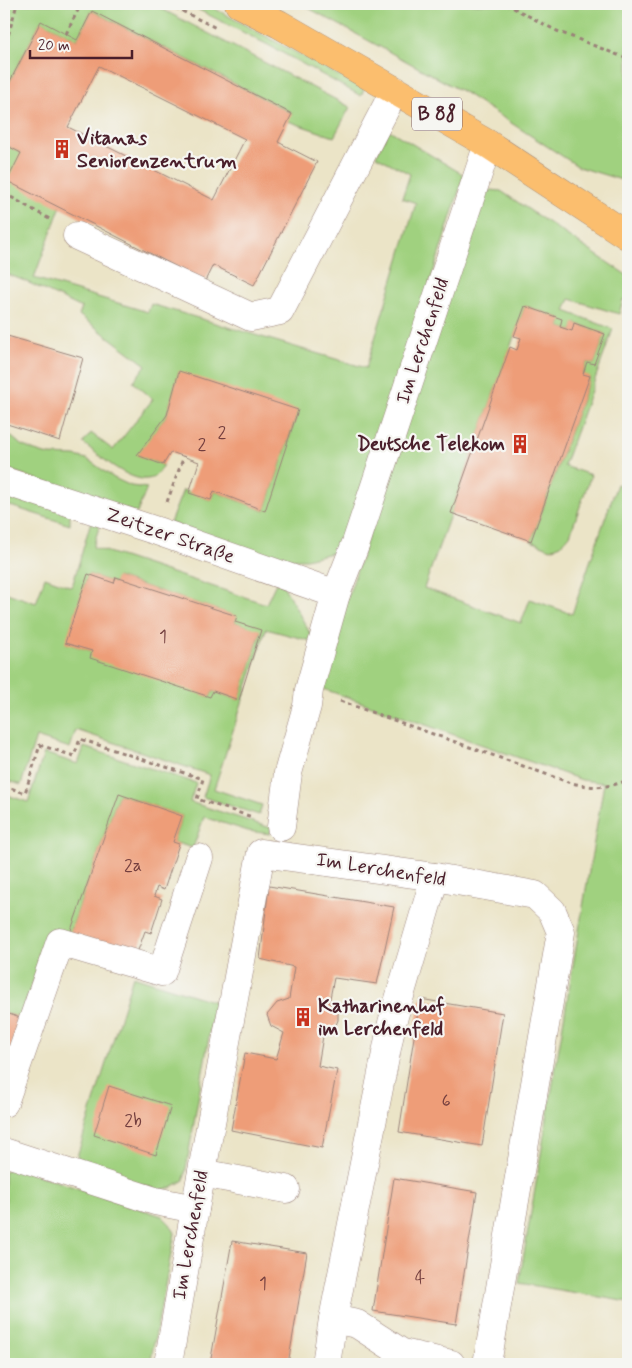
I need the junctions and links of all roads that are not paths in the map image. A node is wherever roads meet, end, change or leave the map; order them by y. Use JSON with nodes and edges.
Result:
{"nodes":[{"id":1,"x":239,"y":4,"type":"edge"},
{"id":2,"x":395,"y":90,"type":"junction"},
{"id":3,"x":488,"y":144,"type":"junction"},
{"id":4,"x":77,"y":236,"type":"road end"},
{"id":5,"x":628,"y":236,"type":"edge"},
{"id":6,"x":4,"y":481,"type":"edge"},
{"id":7,"x":336,"y":594,"type":"junction"},
{"id":8,"x":281,"y":827,"type":"road end"},
{"id":9,"x":199,"y":858,"type":"dead end"},
{"id":10,"x":435,"y":877,"type":"junction"},
{"id":11,"x":4,"y":1103,"type":"edge"},
{"id":12,"x":4,"y":1152,"type":"edge"},
{"id":13,"x":202,"y":1173,"type":"junction"},
{"id":14,"x":286,"y":1189,"type":"dead end"},
{"id":15,"x":195,"y":1209,"type":"junction"},
{"id":16,"x":333,"y":1319,"type":"junction"},
{"id":17,"x":168,"y":1364,"type":"edge"},
{"id":18,"x":326,"y":1364,"type":"edge"},
{"id":19,"x":451,"y":1364,"type":"edge"},
{"id":20,"x":487,"y":1364,"type":"edge"}],
"edges":[{"from":1,"to":2,"type":"main road","number":"B 88"},
{"from":2,"to":3,"type":"main road","number":"B 88"},
{"from":2,"to":4,"type":"street"},
{"from":3,"to":5,"type":"main road","number":"B 88"},
{"from":3,"to":7,"type":"street","name":"Im Lerchenfeld"},
{"from":6,"to":7,"type":"street","name":"Zeitzer Straße"},
{"from":7,"to":8,"type":"street","name":"Im Lerchenfeld"},
{"from":9,"to":11,"type":"street"},
{"from":10,"to":13,"type":"street","name":"Im Lerchenfeld"},
{"from":10,"to":16,"type":"street"},
{"from":10,"to":20,"type":"street","name":"Im Lerchenfeld"},
{"from":12,"to":15,"type":"street"},
{"from":13,"to":14,"type":"street"},
{"from":13,"to":15,"type":"street","name":"Im Lerchenfeld"},
{"from":15,"to":17,"type":"street","name":"Im Lerchenfeld"},
{"from":16,"to":18,"type":"street"},
{"from":16,"to":19,"type":"street"}]}
